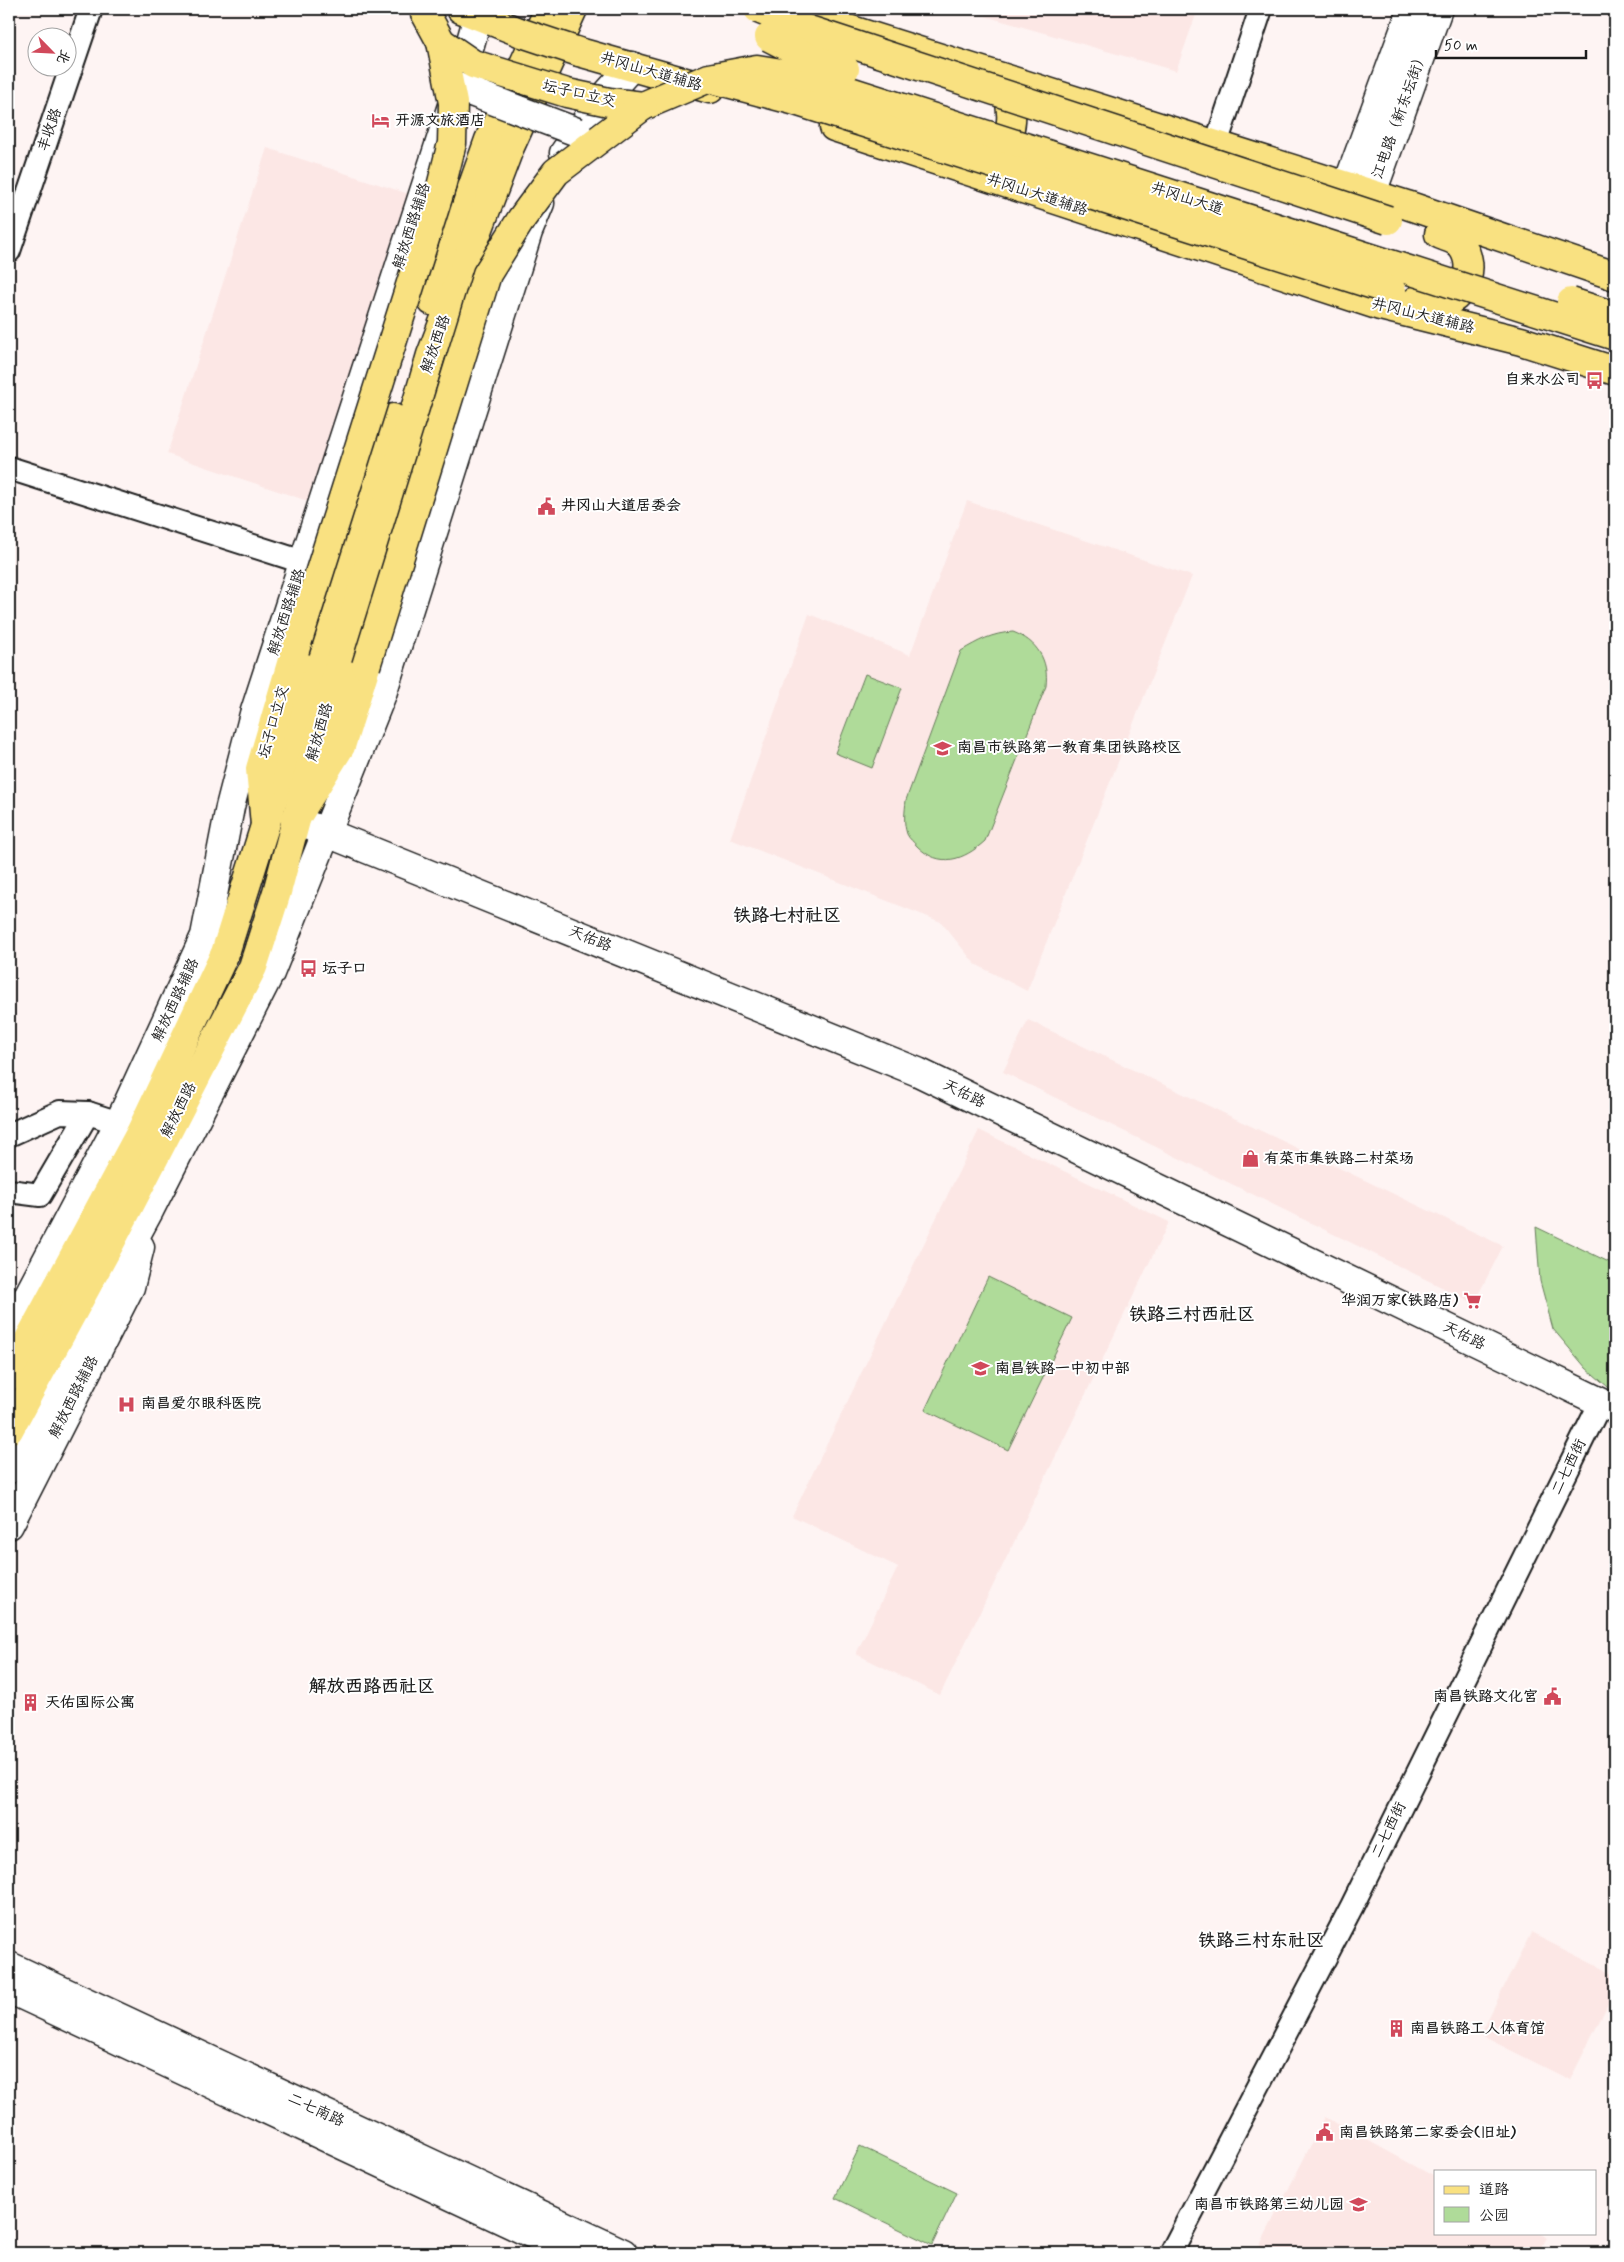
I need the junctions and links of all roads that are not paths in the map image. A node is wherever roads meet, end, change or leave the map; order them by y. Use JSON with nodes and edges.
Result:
{"nodes":[{"id":1,"x":91,"y":9,"type":"edge"},
{"id":2,"x":423,"y":9,"type":"edge"},
{"id":3,"x":549,"y":9,"type":"edge"},
{"id":4,"x":573,"y":9,"type":"edge"},
{"id":5,"x":745,"y":9,"type":"edge"},
{"id":6,"x":758,"y":9,"type":"edge"},
{"id":7,"x":787,"y":9,"type":"edge"},
{"id":8,"x":1261,"y":9,"type":"edge"},
{"id":9,"x":1412,"y":9,"type":"edge"},
{"id":10,"x":1438,"y":9,"type":"edge"},
{"id":11,"x":469,"y":12,"type":"edge"},
{"id":12,"x":441,"y":42,"type":"junction"},
{"id":13,"x":632,"y":66,"type":"junction"},
{"id":14,"x":757,"y":69,"type":"joint"},
{"id":15,"x":998,"y":76,"type":"junction"},
{"id":16,"x":709,"y":78,"type":"junction"},
{"id":17,"x":458,"y":87,"type":"junction"},
{"id":18,"x":643,"y":106,"type":"junction"},
{"id":19,"x":577,"y":132,"type":"junction"},
{"id":20,"x":1216,"y":144,"type":"junction"},
{"id":21,"x":968,"y":172,"type":"junction"},
{"id":22,"x":1359,"y":190,"type":"junction"},
{"id":23,"x":1439,"y":234,"type":"junction"},
{"id":24,"x":9,"y":251,"type":"edge"},
{"id":25,"x":1542,"y":253,"type":"junction"},
{"id":26,"x":1615,"y":276,"type":"edge"},
{"id":27,"x":1404,"y":295,"type":"junction"},
{"id":28,"x":1615,"y":316,"type":"edge"},
{"id":29,"x":1615,"y":336,"type":"edge"},
{"id":30,"x":1521,"y":341,"type":"junction"},
{"id":31,"x":1615,"y":371,"type":"edge"},
{"id":32,"x":9,"y":468,"type":"edge"},
{"id":33,"x":303,"y":562,"type":"junction"},
{"id":34,"x":295,"y":820,"type":"junction"},
{"id":35,"x":265,"y":826,"type":"junction"},
{"id":36,"x":327,"y":832,"type":"junction"},
{"id":37,"x":205,"y":936,"type":"junction"},
{"id":38,"x":270,"y":973,"type":"junction"},
{"id":39,"x":203,"y":999,"type":"junction"},
{"id":40,"x":228,"y":1016,"type":"junction"},
{"id":41,"x":180,"y":1048,"type":"junction"},
{"id":42,"x":204,"y":1062,"type":"junction"},
{"id":43,"x":131,"y":1097,"type":"junction"},
{"id":44,"x":88,"y":1113,"type":"junction"},
{"id":45,"x":196,"y":1118,"type":"junction"},
{"id":46,"x":119,"y":1123,"type":"junction"},
{"id":47,"x":9,"y":1135,"type":"edge"},
{"id":48,"x":9,"y":1192,"type":"edge"},
{"id":49,"x":80,"y":1199,"type":"junction"},
{"id":50,"x":150,"y":1209,"type":"junction"},
{"id":51,"x":9,"y":1298,"type":"edge"},
{"id":52,"x":9,"y":1332,"type":"edge"},
{"id":53,"x":9,"y":1376,"type":"edge"},
{"id":54,"x":1608,"y":1406,"type":"edge"},
{"id":55,"x":9,"y":1430,"type":"edge"},
{"id":56,"x":9,"y":1469,"type":"edge"},
{"id":57,"x":9,"y":1525,"type":"edge"},
{"id":58,"x":9,"y":1966,"type":"edge"},
{"id":59,"x":9,"y":1989,"type":"edge"},
{"id":60,"x":573,"y":2253,"type":"edge"},
{"id":61,"x":623,"y":2253,"type":"edge"},
{"id":62,"x":1170,"y":2253,"type":"edge"}],
"edges":[{"from":1,"to":24,"type":"street","name":"丰收路"},
{"from":2,"to":12,"type":"main road","name":"坛子口立交","bridge":true},
{"from":3,"to":35,"type":"main road","name":"解放西路"},
{"from":4,"to":34,"type":"main road","name":"解放西路"},
{"from":5,"to":28,"type":"main road","name":"井冈山大道","bridge":true},
{"from":6,"to":23,"type":"main road","bridge":true},
{"from":7,"to":15,"type":"main road"},
{"from":8,"to":20,"type":"street"},
{"from":9,"to":22,"type":"main road","name":"江电路（新东坛街）"},
{"from":10,"to":22,"type":"main road","name":"江电路（新东坛街）"},
{"from":11,"to":13,"type":"main road","name":"井冈山大道辅路","bridge":true},
{"from":11,"to":17,"type":"main road","name":"解放西路辅路"},
{"from":12,"to":18,"type":"main road","name":"坛子口立交","bridge":true},
{"from":12,"to":35,"type":"main road","name":"坛子口立交","bridge":true},
{"from":13,"to":19,"type":"main road","name":"解放西路辅路"},
{"from":13,"to":21,"type":"main road","name":"井冈山大道辅路"},
{"from":14,"to":16,"type":"main road","name":"坛子口立交","bridge":true},
{"from":14,"to":29,"type":"main road","name":"井冈山大道","bridge":true},
{"from":15,"to":20,"type":"main road"},
{"from":15,"to":21,"type":"main road"},
{"from":16,"to":18,"type":"main road","name":"坛子口立交","bridge":true},
{"from":16,"to":27,"type":"main road","bridge":true},
{"from":17,"to":19,"type":"main road","bridge":true},
{"from":17,"to":33,"type":"main road","name":"解放西路辅路"},
{"from":18,"to":34,"type":"main road","bridge":true},
{"from":19,"to":36,"type":"main road","name":"解放西路辅路"},
{"from":20,"to":22,"type":"main road"},
{"from":21,"to":30,"type":"main road","name":"井冈山大道辅路"},
{"from":22,"to":25,"type":"main road"},
{"from":23,"to":25,"type":"main road"},
{"from":23,"to":27,"type":"main road"},
{"from":25,"to":26,"type":"main road"},
{"from":27,"to":30,"type":"main road"},
{"from":30,"to":31,"type":"main road","name":"井冈山大道辅路"},
{"from":32,"to":33,"type":"street"},
{"from":33,"to":37,"type":"main road","name":"解放西路辅路"},
{"from":34,"to":36,"type":"main road","name":"天佑路"},
{"from":34,"to":40,"type":"main road","name":"解放西路"},
{"from":35,"to":39,"type":"main road","name":"解放西路"},
{"from":36,"to":38,"type":"main road","name":"解放西路辅路"},
{"from":36,"to":54,"type":"main road","name":"天佑路"},
{"from":37,"to":39,"type":"main road"},
{"from":37,"to":43,"type":"main road","name":"解放西路辅路"},
{"from":38,"to":40,"type":"main road"},
{"from":38,"to":45,"type":"main road","name":"解放西路辅路"},
{"from":39,"to":41,"type":"main road","name":"解放西路"},
{"from":40,"to":42,"type":"main road","name":"解放西路"},
{"from":41,"to":43,"type":"main road"},
{"from":41,"to":53,"type":"main road","name":"解放西路"},
{"from":42,"to":45,"type":"main road"},
{"from":42,"to":55,"type":"main road","name":"解放西路"},
{"from":43,"to":46,"type":"main road","name":"解放西路辅路"},
{"from":44,"to":46,"type":"street"},
{"from":44,"to":47,"type":"street"},
{"from":44,"to":48,"type":"street"},
{"from":45,"to":50,"type":"main road","name":"解放西路辅路"},
{"from":46,"to":49,"type":"main road","name":"解放西路辅路"},
{"from":49,"to":51,"type":"main road","name":"解放西路辅路"},
{"from":49,"to":52,"type":"main road","name":"解放西路辅路"},
{"from":50,"to":56,"type":"main road","name":"解放西路辅路"},
{"from":50,"to":57,"type":"main road","name":"解放西路辅路"},
{"from":54,"to":62,"type":"street","name":"二七西街"},
{"from":58,"to":61,"type":"main road","name":"二七南路"},
{"from":59,"to":60,"type":"main road","name":"二七南路"}]}
